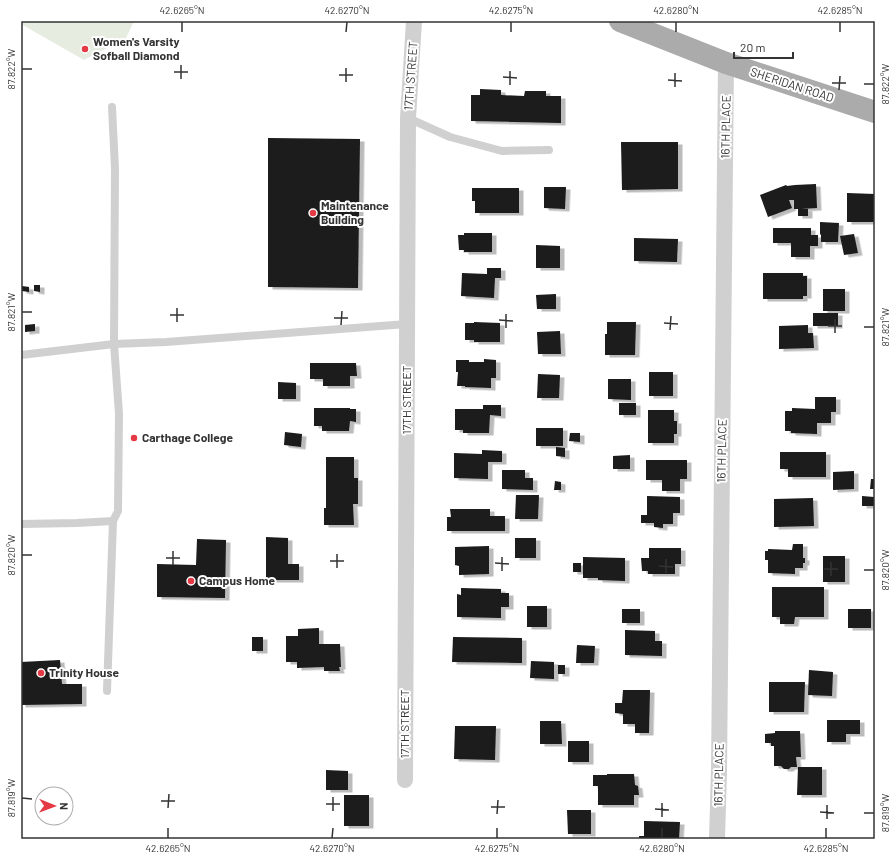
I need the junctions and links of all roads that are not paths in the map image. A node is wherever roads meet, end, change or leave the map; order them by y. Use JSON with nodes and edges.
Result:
{"nodes":[{"id":1,"x":414,"y":21,"type":"edge"},
{"id":2,"x":620,"y":21,"type":"edge"},
{"id":3,"x":726,"y":63,"type":"junction"},
{"id":4,"x":112,"y":107,"type":"dead end"},
{"id":5,"x":875,"y":112,"type":"edge"},
{"id":6,"x":408,"y":118,"type":"junction"},
{"id":7,"x":549,"y":150,"type":"dead end"},
{"id":8,"x":407,"y":324,"type":"junction"},
{"id":9,"x":114,"y":344,"type":"junction"},
{"id":10,"x":21,"y":355,"type":"edge"},
{"id":11,"x":113,"y":521,"type":"junction"},
{"id":12,"x":21,"y":524,"type":"edge"},
{"id":13,"x":107,"y":691,"type":"dead end"},
{"id":14,"x":404,"y":780,"type":"dead end"},
{"id":15,"x":717,"y":839,"type":"edge"}],
"edges":[{"from":1,"to":6,"type":"street","name":"17TH STREET"},
{"from":2,"to":3,"type":"main road","name":"SHERIDAN ROAD"},
{"from":3,"to":5,"type":"main road","name":"SHERIDAN ROAD"},
{"from":3,"to":15,"type":"street","name":"16TH PLACE"},
{"from":4,"to":9,"type":"lane"},
{"from":6,"to":7,"type":"lane"},
{"from":6,"to":8,"type":"street","name":"17TH STREET"},
{"from":8,"to":9,"type":"lane"},
{"from":8,"to":14,"type":"street","name":"17TH STREET"},
{"from":9,"to":10,"type":"lane"},
{"from":9,"to":11,"type":"lane"},
{"from":11,"to":12,"type":"lane"},
{"from":11,"to":13,"type":"lane"}]}
